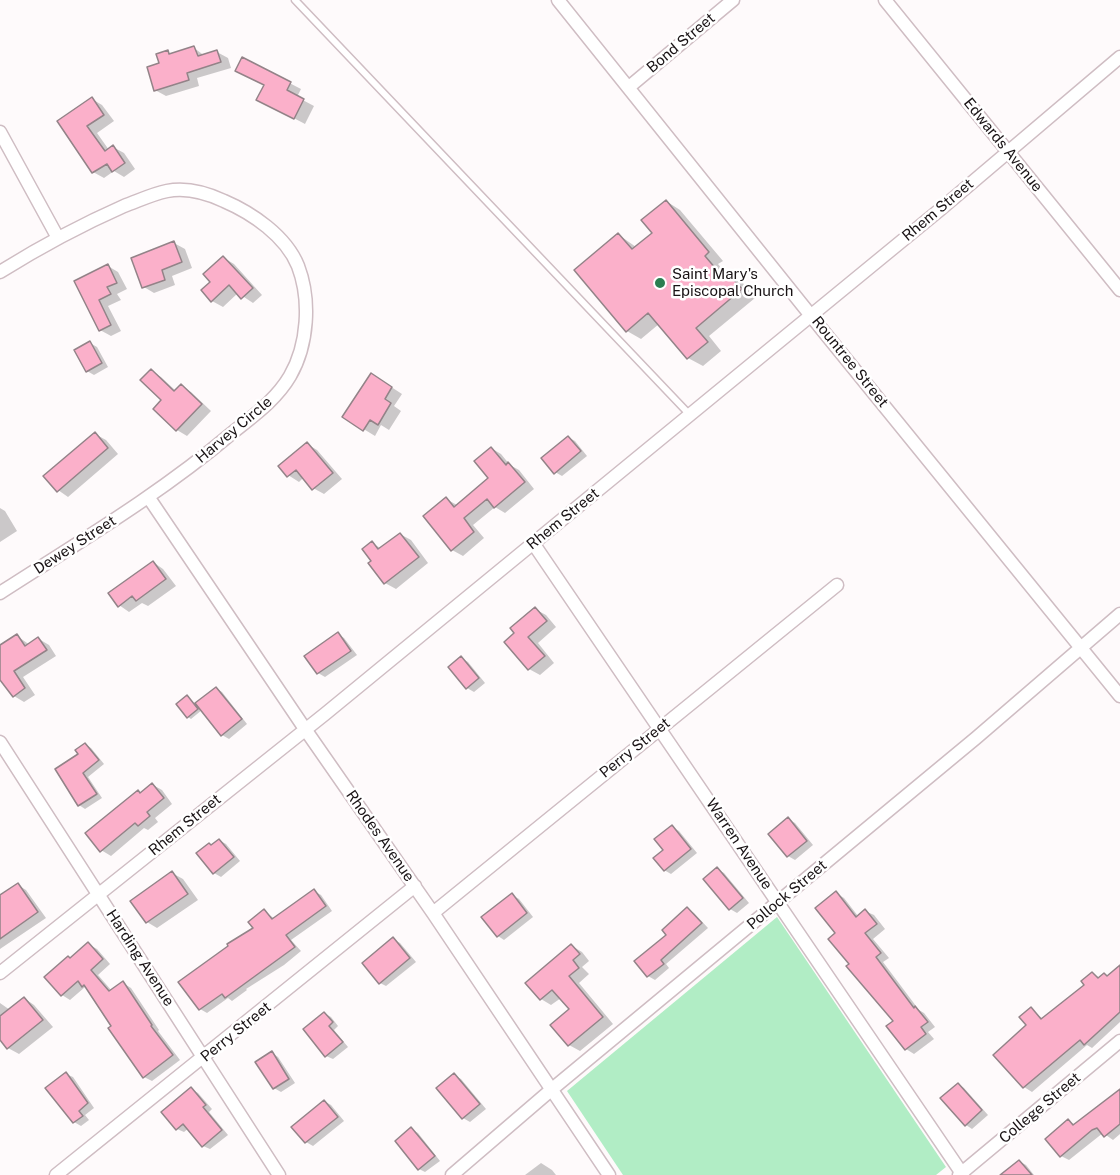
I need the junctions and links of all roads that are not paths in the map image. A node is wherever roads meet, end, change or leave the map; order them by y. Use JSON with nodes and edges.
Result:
{"nodes":[{"id":1,"x":295,"y":0,"type":"edge"},
{"id":2,"x":558,"y":0,"type":"edge"},
{"id":3,"x":733,"y":0,"type":"edge"},
{"id":4,"x":885,"y":0,"type":"edge"},
{"id":5,"x":1120,"y":57,"type":"edge"},
{"id":6,"x":629,"y":87,"type":"junction"},
{"id":7,"x":0,"y":132,"type":"edge"},
{"id":8,"x":1008,"y":151,"type":"junction"},
{"id":9,"x":58,"y":238,"type":"junction"},
{"id":10,"x":0,"y":272,"type":"edge"},
{"id":11,"x":1120,"y":290,"type":"edge"},
{"id":12,"x":812,"y":315,"type":"junction"},
{"id":13,"x":691,"y":415,"type":"junction"},
{"id":14,"x":149,"y":498,"type":"junction"},
{"id":15,"x":533,"y":543,"type":"junction"},
{"id":16,"x":837,"y":585,"type":"dead end"},
{"id":17,"x":0,"y":593,"type":"edge"},
{"id":18,"x":1120,"y":614,"type":"edge"},
{"id":19,"x":1081,"y":647,"type":"junction"},
{"id":20,"x":1120,"y":696,"type":"edge"},
{"id":21,"x":660,"y":727,"type":"junction"},
{"id":22,"x":305,"y":729,"type":"junction"},
{"id":23,"x":0,"y":742,"type":"edge"},
{"id":24,"x":415,"y":886,"type":"junction"},
{"id":25,"x":98,"y":894,"type":"junction"},
{"id":26,"x":779,"y":902,"type":"junction"},
{"id":27,"x":433,"y":913,"type":"junction"},
{"id":28,"x":0,"y":973,"type":"edge"},
{"id":29,"x":1120,"y":1041,"type":"edge"},
{"id":30,"x":204,"y":1058,"type":"junction"},
{"id":31,"x":551,"y":1090,"type":"junction"},
{"id":32,"x":961,"y":1174,"type":"edge"},
{"id":33,"x":56,"y":1175,"type":"edge"},
{"id":34,"x":279,"y":1175,"type":"edge"},
{"id":35,"x":452,"y":1175,"type":"edge"},
{"id":36,"x":609,"y":1175,"type":"edge"}],
"edges":[{"from":1,"to":13,"type":"lane"},
{"from":2,"to":6,"type":"street","name":"Rountree Street"},
{"from":3,"to":6,"type":"street","name":"Bond Street"},
{"from":4,"to":8,"type":"street","name":"Edwards Avenue"},
{"from":5,"to":8,"type":"street","name":"Rhem Street"},
{"from":6,"to":12,"type":"street","name":"Rountree Street"},
{"from":7,"to":9,"type":"street"},
{"from":8,"to":11,"type":"street","name":"Edwards Avenue"},
{"from":8,"to":12,"type":"street","name":"Rhem Street"},
{"from":9,"to":10,"type":"street","name":"Harvey Circle"},
{"from":9,"to":14,"type":"street","name":"Harvey Circle"},
{"from":12,"to":13,"type":"street","name":"Rhem Street"},
{"from":12,"to":19,"type":"street","name":"Rountree Street"},
{"from":13,"to":15,"type":"street","name":"Rhem Street"},
{"from":14,"to":17,"type":"street","name":"Dewey Street"},
{"from":14,"to":22,"type":"street","name":"Rhodes Avenue"},
{"from":15,"to":21,"type":"street","name":"Warren Avenue"},
{"from":15,"to":22,"type":"street","name":"Rhem Street"},
{"from":16,"to":21,"type":"street","name":"Perry Street"},
{"from":18,"to":19,"type":"street","name":"Pollock Street"},
{"from":19,"to":20,"type":"street","name":"Rountree Street"},
{"from":19,"to":26,"type":"street","name":"Pollock Street"},
{"from":21,"to":26,"type":"street","name":"Warren Avenue"},
{"from":21,"to":27,"type":"street","name":"Perry Street"},
{"from":22,"to":24,"type":"street","name":"Rhodes Avenue"},
{"from":22,"to":25,"type":"street","name":"Rhem Street"},
{"from":23,"to":25,"type":"street","name":"Harding Avenue"},
{"from":24,"to":27,"type":"street","name":"Rhodes Avenue"},
{"from":24,"to":30,"type":"street","name":"Perry Street"},
{"from":25,"to":28,"type":"street","name":"Rhem Street"},
{"from":25,"to":30,"type":"street","name":"Harding Avenue"},
{"from":26,"to":31,"type":"street","name":"Pollock Street"},
{"from":26,"to":32,"type":"street","name":"Warren Avenue"},
{"from":27,"to":31,"type":"street","name":"Rhodes Avenue"},
{"from":29,"to":32,"type":"street","name":"College Street"},
{"from":30,"to":33,"type":"street","name":"Perry Street"},
{"from":30,"to":34,"type":"street","name":"Harding Avenue"},
{"from":31,"to":35,"type":"street","name":"Pollock Street"},
{"from":31,"to":36,"type":"street","name":"Rhodes Avenue"}]}
